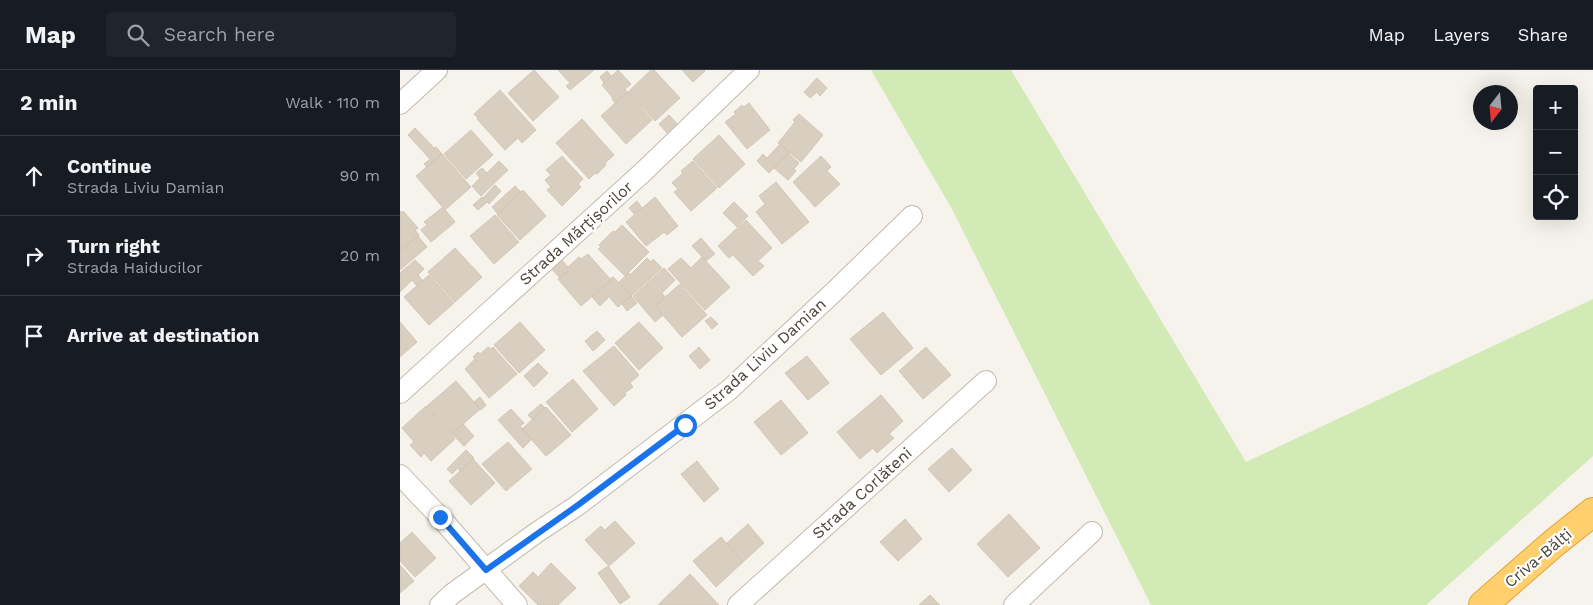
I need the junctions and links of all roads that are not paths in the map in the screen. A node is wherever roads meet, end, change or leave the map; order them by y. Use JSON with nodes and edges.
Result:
{"nodes":[{"id":1,"x":437,"y":70,"type":"edge"},
{"id":2,"x":748,"y":70,"type":"edge"},
{"id":3,"x":400,"y":104,"type":"edge"},
{"id":4,"x":912,"y":216,"type":"dead end"},
{"id":5,"x":986,"y":381,"type":"dead end"},
{"id":6,"x":400,"y":393,"type":"edge"},
{"id":7,"x":400,"y":475,"type":"edge"},
{"id":8,"x":1593,"y":512,"type":"edge"},
{"id":9,"x":1092,"y":532,"type":"dead end"},
{"id":10,"x":486,"y":570,"type":"junction"},
{"id":11,"x":440,"y":605,"type":"edge"},
{"id":12,"x":517,"y":605,"type":"edge"},
{"id":13,"x":738,"y":605,"type":"edge"},
{"id":14,"x":1014,"y":605,"type":"edge"},
{"id":15,"x":1483,"y":605,"type":"edge"}],
"edges":[{"from":1,"to":3,"type":"street"},
{"from":2,"to":6,"type":"street","name":"Strada Mărțișorilor"},
{"from":4,"to":10,"type":"street","name":"Strada Liviu Damian"},
{"from":5,"to":13,"type":"street","name":"Strada Corlăteni"},
{"from":7,"to":10,"type":"street"},
{"from":8,"to":15,"type":"highway","name":"Criva-Bălți"},
{"from":9,"to":14,"type":"street"},
{"from":10,"to":11,"type":"street","name":"Strada Liviu Damian"},
{"from":10,"to":12,"type":"street"}]}
